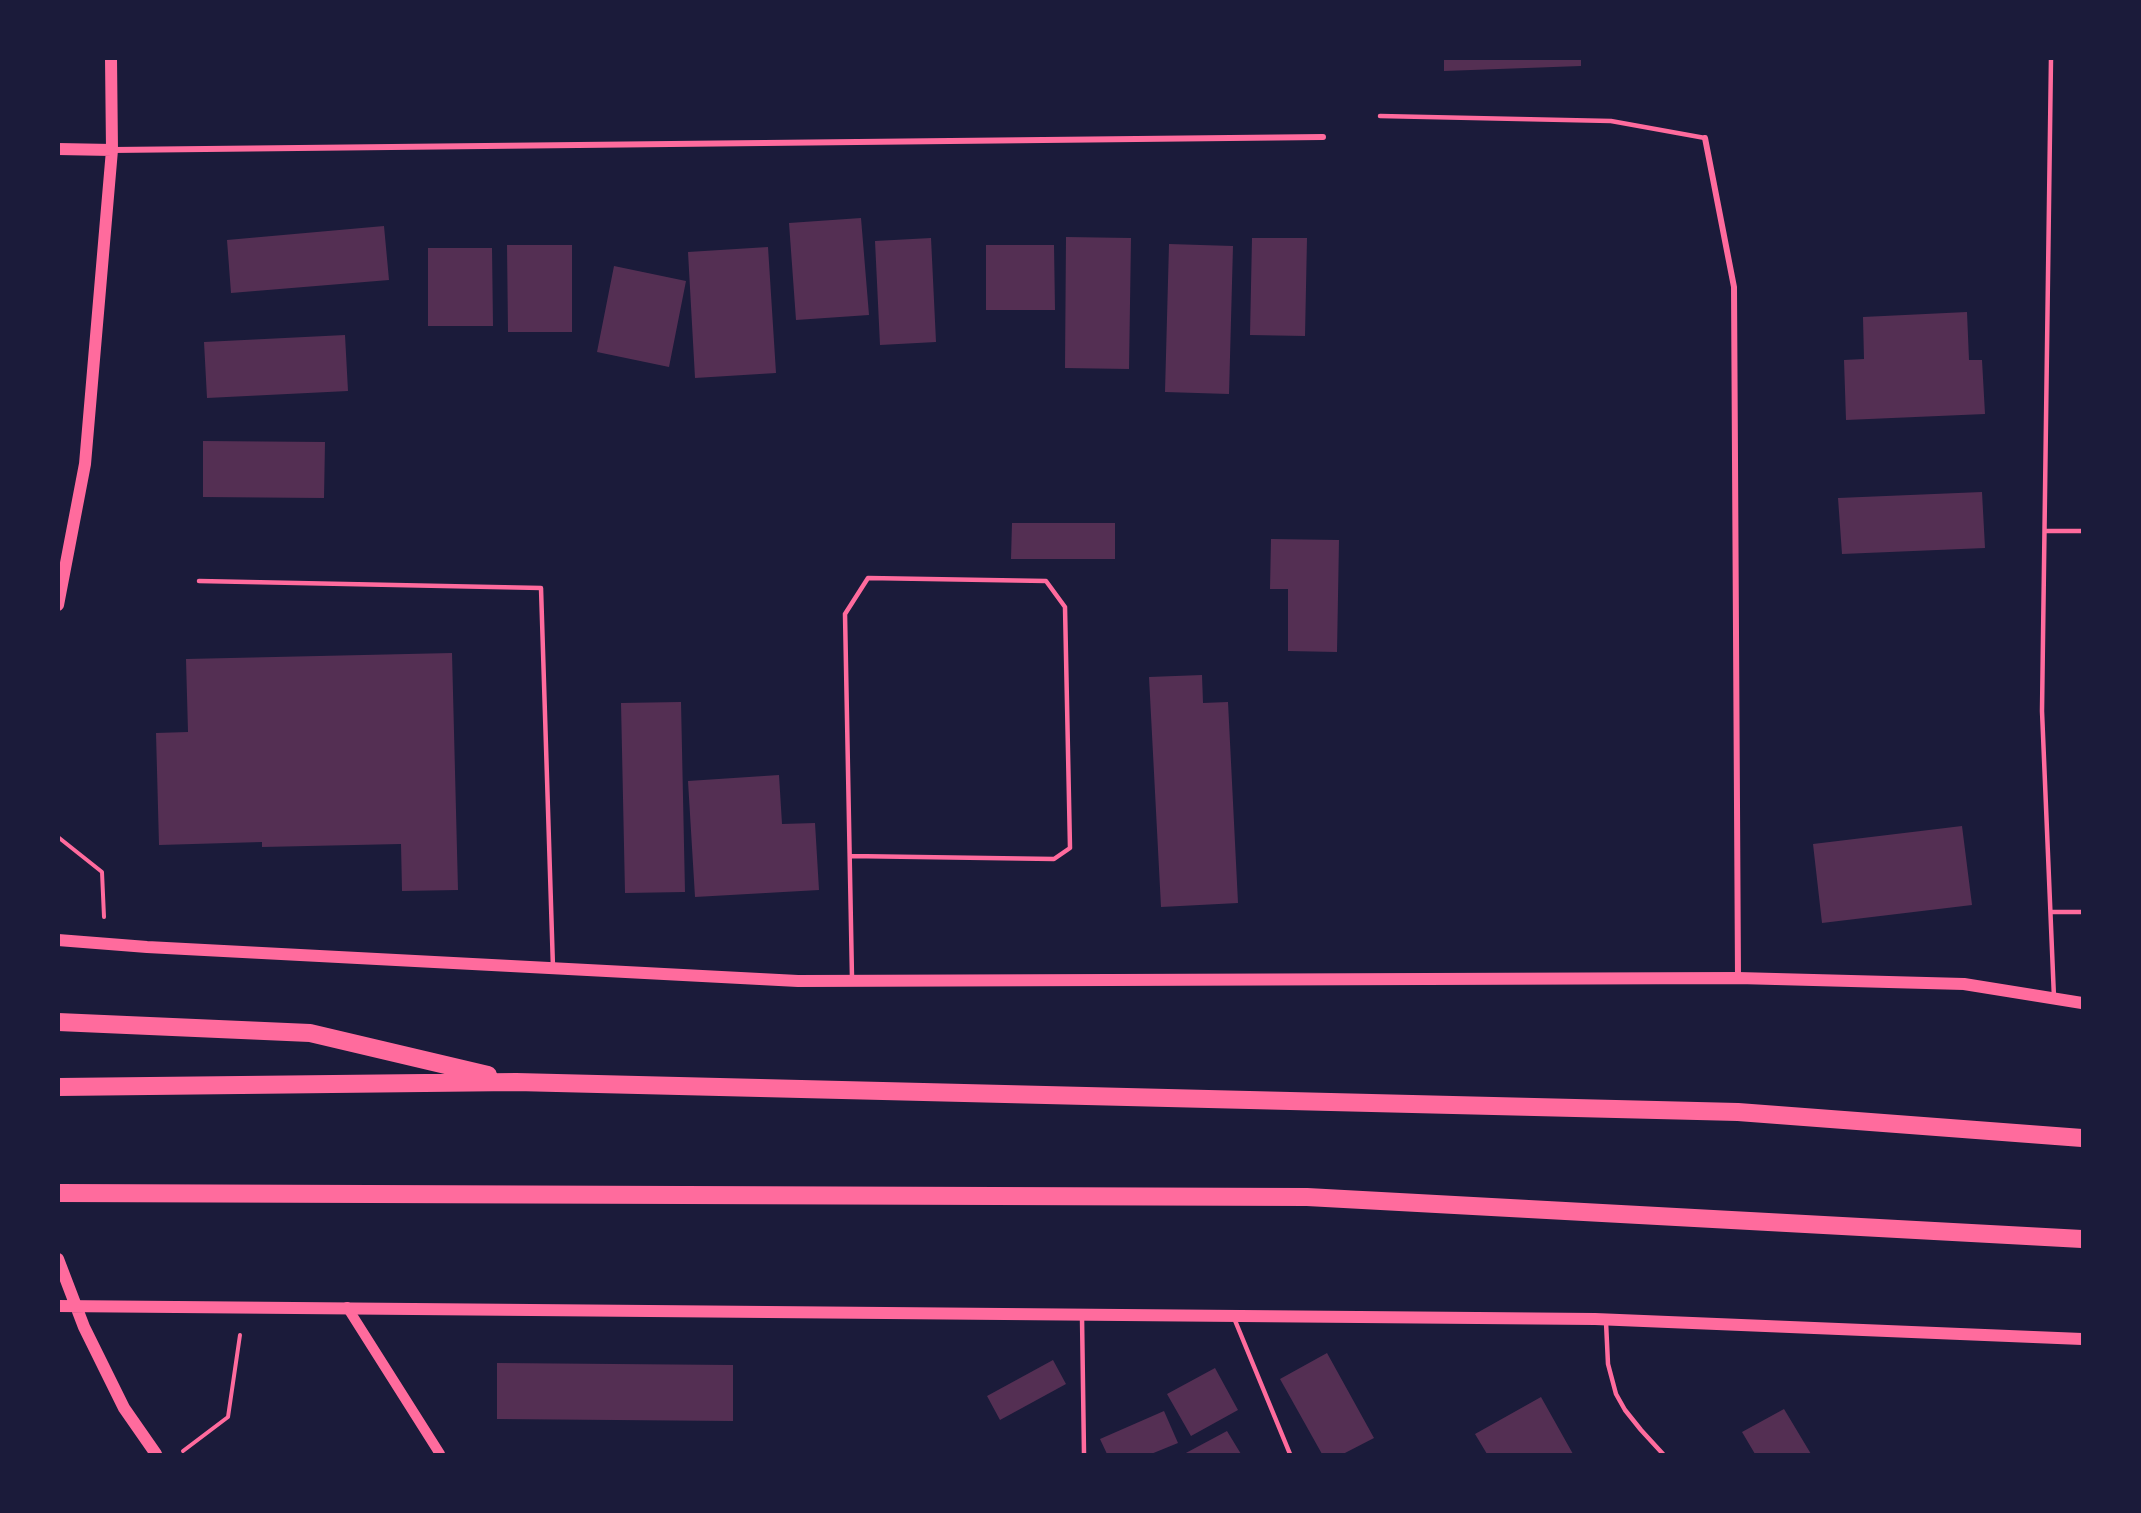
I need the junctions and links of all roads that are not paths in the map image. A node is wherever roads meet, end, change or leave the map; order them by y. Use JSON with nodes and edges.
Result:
{"nodes":[{"id":1,"x":111,"y":58,"type":"edge"},
{"id":2,"x":2051,"y":58,"type":"edge"},
{"id":3,"x":1380,"y":116,"type":"dead end"},
{"id":4,"x":1323,"y":137,"type":"dead end"},
{"id":5,"x":1705,"y":138,"type":"joint"},
{"id":6,"x":58,"y":149,"type":"edge"},
{"id":7,"x":112,"y":150,"type":"junction"},
{"id":8,"x":2044,"y":531,"type":"junction"},
{"id":9,"x":2082,"y":531,"type":"edge"},
{"id":10,"x":199,"y":581,"type":"dead end"},
{"id":11,"x":58,"y":604,"type":"edge"},
{"id":12,"x":850,"y":856,"type":"junction"},
{"id":13,"x":2051,"y":912,"type":"junction"},
{"id":14,"x":2082,"y":912,"type":"edge"},
{"id":15,"x":58,"y":940,"type":"edge"},
{"id":16,"x":553,"y":968,"type":"junction"},
{"id":17,"x":1738,"y":978,"type":"junction"},
{"id":18,"x":852,"y":981,"type":"junction"},
{"id":19,"x":2054,"y":998,"type":"junction"},
{"id":20,"x":2082,"y":1003,"type":"edge"},
{"id":21,"x":58,"y":1022,"type":"edge"},
{"id":22,"x":516,"y":1082,"type":"junction"},
{"id":23,"x":58,"y":1087,"type":"edge"},
{"id":24,"x":2082,"y":1138,"type":"edge"},
{"id":25,"x":58,"y":1193,"type":"edge"},
{"id":26,"x":2082,"y":1239,"type":"edge"},
{"id":27,"x":58,"y":1259,"type":"edge"},
{"id":28,"x":58,"y":1306,"type":"edge"},
{"id":29,"x":347,"y":1307,"type":"junction"},
{"id":30,"x":1082,"y":1314,"type":"junction"},
{"id":31,"x":1233,"y":1315,"type":"junction"},
{"id":32,"x":1606,"y":1319,"type":"junction"},
{"id":33,"x":2082,"y":1339,"type":"edge"},
{"id":34,"x":156,"y":1455,"type":"edge"},
{"id":35,"x":440,"y":1455,"type":"edge"},
{"id":36,"x":1084,"y":1455,"type":"edge"},
{"id":37,"x":1290,"y":1455,"type":"edge"},
{"id":38,"x":1664,"y":1455,"type":"edge"}],
"edges":[{"from":1,"to":7,"type":"main road"},
{"from":2,"to":8,"type":"lane"},
{"from":3,"to":5,"type":"lane"},
{"from":4,"to":7,"type":"street"},
{"from":5,"to":17,"type":"street"},
{"from":6,"to":7,"type":"main road"},
{"from":7,"to":11,"type":"main road"},
{"from":8,"to":9,"type":"lane"},
{"from":8,"to":13,"type":"lane"},
{"from":10,"to":16,"type":"lane"},
{"from":12,"to":12,"type":"lane"},
{"from":12,"to":18,"type":"lane"},
{"from":13,"to":14,"type":"lane"},
{"from":13,"to":19,"type":"lane"},
{"from":15,"to":16,"type":"main road"},
{"from":16,"to":18,"type":"main road"},
{"from":17,"to":18,"type":"main road"},
{"from":17,"to":19,"type":"main road"},
{"from":19,"to":20,"type":"main road"},
{"from":21,"to":22,"type":"highway"},
{"from":22,"to":23,"type":"highway"},
{"from":22,"to":24,"type":"highway"},
{"from":25,"to":26,"type":"highway"},
{"from":27,"to":34,"type":"main road"},
{"from":28,"to":29,"type":"main road"},
{"from":29,"to":30,"type":"main road"},
{"from":29,"to":35,"type":"street"},
{"from":30,"to":31,"type":"main road"},
{"from":30,"to":36,"type":"lane"},
{"from":31,"to":32,"type":"main road"},
{"from":31,"to":37,"type":"lane"},
{"from":32,"to":33,"type":"main road"},
{"from":32,"to":38,"type":"lane"}]}
